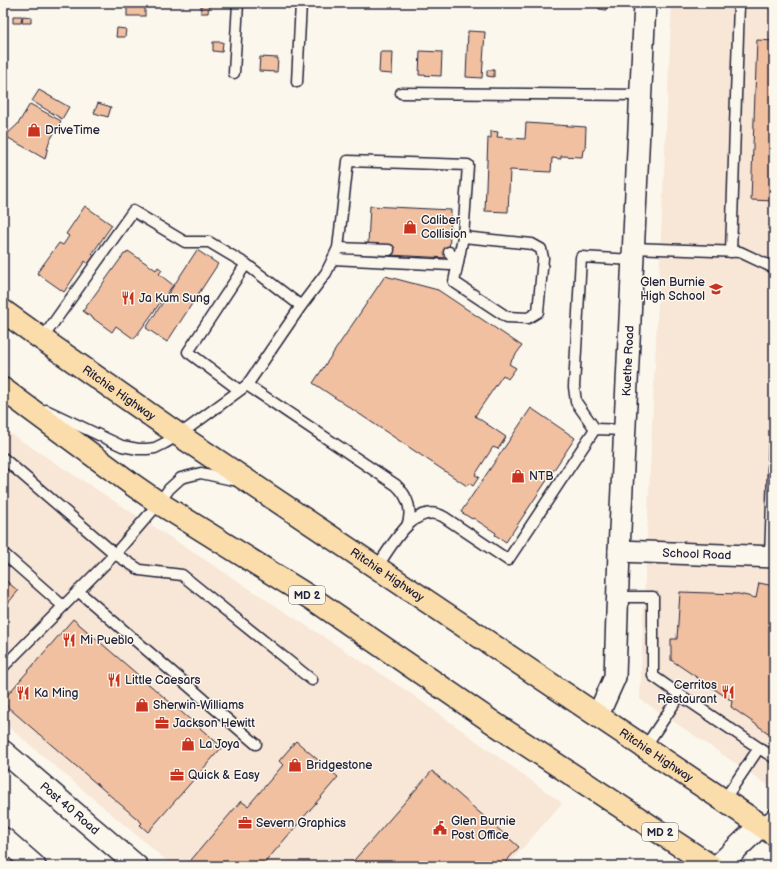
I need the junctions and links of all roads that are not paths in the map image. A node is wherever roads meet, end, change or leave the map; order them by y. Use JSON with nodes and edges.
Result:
{"nodes":[{"id":1,"x":238,"y":3,"type":"edge"},
{"id":2,"x":301,"y":3,"type":"edge"},
{"id":3,"x":645,"y":3,"type":"edge"},
{"id":4,"x":739,"y":3,"type":"edge"},
{"id":5,"x":234,"y":73,"type":"dead end"},
{"id":6,"x":297,"y":82,"type":"dead end"},
{"id":7,"x":401,"y":93,"type":"dead end"},
{"id":8,"x":640,"y":95,"type":"junction"},
{"id":9,"x":463,"y":237,"type":"junction"},
{"id":10,"x":338,"y":248,"type":"junction"},
{"id":11,"x":388,"y":250,"type":"dead end"},
{"id":12,"x":449,"y":252,"type":"dead end"},
{"id":13,"x":731,"y":252,"type":"junction"},
{"id":14,"x":633,"y":254,"type":"junction"},
{"id":15,"x":333,"y":259,"type":"junction"},
{"id":16,"x":458,"y":262,"type":"junction"},
{"id":17,"x":246,"y":264,"type":"junction"},
{"id":18,"x":774,"y":268,"type":"edge"},
{"id":19,"x":301,"y":306,"type":"junction"},
{"id":20,"x":3,"y":310,"type":"edge"},
{"id":21,"x":42,"y":339,"type":"junction"},
{"id":22,"x":243,"y":388,"type":"junction"},
{"id":23,"x":4,"y":390,"type":"edge"},
{"id":24,"x":595,"y":429,"type":"junction"},
{"id":25,"x":625,"y":430,"type":"junction"},
{"id":26,"x":179,"y":435,"type":"junction"},
{"id":27,"x":774,"y":446,"type":"edge"},
{"id":28,"x":3,"y":458,"type":"edge"},
{"id":29,"x":262,"y":490,"type":"junction"},
{"id":30,"x":159,"y":503,"type":"junction"},
{"id":31,"x":407,"y":526,"type":"junction"},
{"id":32,"x":619,"y":551,"type":"junction"},
{"id":33,"x":3,"y":554,"type":"edge"},
{"id":34,"x":115,"y":554,"type":"junction"},
{"id":35,"x":772,"y":557,"type":"edge"},
{"id":36,"x":378,"y":567,"type":"junction"},
{"id":37,"x":78,"y":591,"type":"junction"},
{"id":38,"x":618,"y":597,"type":"junction"},
{"id":39,"x":63,"y":606,"type":"junction"},
{"id":40,"x":3,"y":667,"type":"edge"},
{"id":41,"x":312,"y":680,"type":"dead end"},
{"id":42,"x":680,"y":695,"type":"junction"},
{"id":43,"x":598,"y":715,"type":"junction"},
{"id":44,"x":256,"y":744,"type":"dead end"},
{"id":45,"x":645,"y":747,"type":"junction"},
{"id":46,"x":759,"y":748,"type":"junction"},
{"id":47,"x":3,"y":751,"type":"edge"},
{"id":48,"x":774,"y":755,"type":"edge"},
{"id":49,"x":724,"y":800,"type":"junction"},
{"id":50,"x":770,"y":824,"type":"edge"},
{"id":51,"x":3,"y":838,"type":"edge"},
{"id":52,"x":35,"y":866,"type":"edge"},
{"id":53,"x":137,"y":866,"type":"edge"},
{"id":54,"x":711,"y":866,"type":"edge"},
{"id":55,"x":718,"y":866,"type":"edge"}],
"edges":[{"from":1,"to":5,"type":"lane"},
{"from":2,"to":6,"type":"lane"},
{"from":3,"to":8,"type":"street","name":"Kuethe Road"},
{"from":4,"to":13,"type":"lane"},
{"from":7,"to":8,"type":"lane"},
{"from":8,"to":14,"type":"street","name":"Kuethe Road"},
{"from":9,"to":10,"type":"lane"},
{"from":9,"to":16,"type":"lane"},
{"from":9,"to":16,"type":"lane"},
{"from":10,"to":11,"type":"lane"},
{"from":10,"to":15,"type":"lane"},
{"from":12,"to":16,"type":"lane"},
{"from":13,"to":14,"type":"lane"},
{"from":13,"to":18,"type":"lane"},
{"from":14,"to":24,"type":"lane"},
{"from":14,"to":25,"type":"street","name":"Kuethe Road"},
{"from":15,"to":16,"type":"lane"},
{"from":15,"to":19,"type":"lane"},
{"from":17,"to":19,"type":"lane"},
{"from":17,"to":21,"type":"lane"},
{"from":17,"to":22,"type":"lane"},
{"from":19,"to":22,"type":"lane"},
{"from":20,"to":21,"type":"main road","name":"Ritchie Highway"},
{"from":21,"to":26,"type":"main road","name":"Ritchie Highway"},
{"from":22,"to":26,"type":"lane"},
{"from":22,"to":31,"type":"lane"},
{"from":23,"to":26,"type":"lane"},
{"from":23,"to":30,"type":"main road","number":"MD 2"},
{"from":24,"to":25,"type":"lane"},
{"from":24,"to":31,"type":"lane"},
{"from":25,"to":32,"type":"street","name":"Kuethe Road"},
{"from":26,"to":29,"type":"main road","name":"Ritchie Highway"},
{"from":27,"to":35,"type":"lane"},
{"from":28,"to":34,"type":"lane"},
{"from":29,"to":30,"type":"lane"},
{"from":29,"to":36,"type":"main road","name":"Ritchie Highway"},
{"from":30,"to":34,"type":"lane"},
{"from":30,"to":54,"type":"main road","number":"MD 2"},
{"from":31,"to":36,"type":"lane"},
{"from":32,"to":35,"type":"street","name":"School Road"},
{"from":32,"to":38,"type":"street","name":"Kuethe Road"},
{"from":33,"to":39,"type":"lane"},
{"from":34,"to":37,"type":"lane"},
{"from":34,"to":41,"type":"lane"},
{"from":36,"to":43,"type":"main road","name":"Ritchie Highway"},
{"from":37,"to":39,"type":"lane"},
{"from":37,"to":44,"type":"lane"},
{"from":38,"to":42,"type":"lane"},
{"from":38,"to":43,"type":"street","name":"Kuethe Road"},
{"from":39,"to":40,"type":"lane"},
{"from":42,"to":45,"type":"lane"},
{"from":42,"to":46,"type":"lane"},
{"from":43,"to":45,"type":"main road","name":"Ritchie Highway"},
{"from":45,"to":49,"type":"main road","name":"Ritchie Highway"},
{"from":46,"to":48,"type":"lane"},
{"from":46,"to":49,"type":"lane"},
{"from":47,"to":53,"type":"street","name":"Post 40 Road"},
{"from":49,"to":50,"type":"main road","name":"Ritchie Highway"},
{"from":50,"to":55,"type":"street"},
{"from":51,"to":52,"type":"street"}]}
